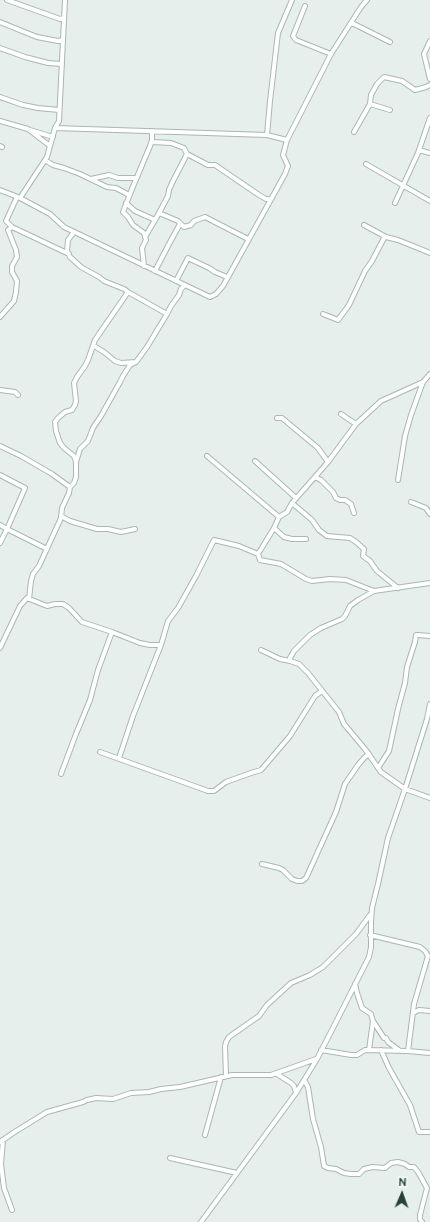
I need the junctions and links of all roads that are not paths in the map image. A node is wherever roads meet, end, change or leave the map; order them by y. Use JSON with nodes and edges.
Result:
{"nodes":[{"id":1,"x":7,"y":0,"type":"edge"},
{"id":2,"x":65,"y":0,"type":"edge"},
{"id":3,"x":292,"y":0,"type":"edge"},
{"id":4,"x":367,"y":0,"type":"edge"},
{"id":5,"x":305,"y":6,"type":"dead end"},
{"id":6,"x":64,"y":18,"type":"junction"},
{"id":7,"x":0,"y":22,"type":"edge"},
{"id":8,"x":352,"y":23,"type":"junction"},
{"id":9,"x":63,"y":40,"type":"junction"},
{"id":10,"x":430,"y":41,"type":"edge"},
{"id":11,"x":390,"y":42,"type":"dead end"},
{"id":12,"x":0,"y":48,"type":"edge"},
{"id":13,"x":331,"y":54,"type":"junction"},
{"id":14,"x":428,"y":62,"type":"edge"},
{"id":15,"x":62,"y":64,"type":"junction"},
{"id":16,"x":430,"y":79,"type":"edge"},
{"id":17,"x":430,"y":85,"type":"edge"},
{"id":18,"x":0,"y":97,"type":"edge"},
{"id":19,"x":370,"y":104,"type":"junction"},
{"id":20,"x":59,"y":110,"type":"junction"},
{"id":21,"x":390,"y":110,"type":"dead end"},
{"id":22,"x":430,"y":118,"type":"edge"},
{"id":23,"x":0,"y":121,"type":"edge"},
{"id":24,"x":55,"y":128,"type":"junction"},
{"id":25,"x":28,"y":129,"type":"junction"},
{"id":26,"x":152,"y":131,"type":"junction"},
{"id":27,"x":354,"y":132,"type":"dead end"},
{"id":28,"x":267,"y":135,"type":"junction"},
{"id":29,"x":53,"y":137,"type":"junction"},
{"id":30,"x":287,"y":140,"type":"junction"},
{"id":31,"x":152,"y":142,"type":"junction"},
{"id":32,"x":50,"y":146,"type":"junction"},
{"id":33,"x":419,"y":150,"type":"junction"},
{"id":34,"x":430,"y":153,"type":"edge"},
{"id":35,"x":187,"y":154,"type":"junction"},
{"id":36,"x":45,"y":160,"type":"junction"},
{"id":37,"x":366,"y":164,"type":"dead end"},
{"id":38,"x":136,"y":178,"type":"junction"},
{"id":39,"x":91,"y":180,"type":"junction"},
{"id":40,"x":403,"y":186,"type":"junction"},
{"id":41,"x":0,"y":190,"type":"edge"},
{"id":42,"x":129,"y":196,"type":"junction"},
{"id":43,"x":19,"y":198,"type":"junction"},
{"id":44,"x":271,"y":199,"type":"junction"},
{"id":45,"x":430,"y":201,"type":"edge"},
{"id":46,"x":126,"y":203,"type":"junction"},
{"id":47,"x":395,"y":203,"type":"dead end"},
{"id":48,"x":159,"y":213,"type":"junction"},
{"id":49,"x":155,"y":220,"type":"junction"},
{"id":50,"x":180,"y":224,"type":"junction"},
{"id":51,"x":364,"y":225,"type":"dead end"},
{"id":52,"x":12,"y":227,"type":"junction"},
{"id":53,"x":74,"y":232,"type":"junction"},
{"id":54,"x":145,"y":237,"type":"junction"},
{"id":55,"x":386,"y":237,"type":"junction"},
{"id":56,"x":248,"y":239,"type":"junction"},
{"id":57,"x":430,"y":253,"type":"edge"},
{"id":58,"x":69,"y":254,"type":"junction"},
{"id":59,"x":144,"y":266,"type":"junction"},
{"id":60,"x":155,"y":271,"type":"junction"},
{"id":61,"x":227,"y":277,"type":"junction"},
{"id":62,"x":176,"y":281,"type":"junction"},
{"id":63,"x":185,"y":285,"type":"junction"},
{"id":64,"x":128,"y":292,"type":"junction"},
{"id":65,"x":167,"y":314,"type":"junction"},
{"id":66,"x":323,"y":314,"type":"dead end"},
{"id":67,"x":0,"y":317,"type":"edge"},
{"id":68,"x":94,"y":346,"type":"junction"},
{"id":69,"x":136,"y":362,"type":"junction"},
{"id":70,"x":430,"y":374,"type":"edge"},
{"id":71,"x":423,"y":382,"type":"junction"},
{"id":72,"x":0,"y":390,"type":"edge"},
{"id":73,"x":18,"y":394,"type":"dead end"},
{"id":74,"x":341,"y":414,"type":"dead end"},
{"id":75,"x":277,"y":418,"type":"dead end"},
{"id":76,"x":356,"y":424,"type":"junction"},
{"id":77,"x":0,"y":446,"type":"edge"},
{"id":78,"x":207,"y":456,"type":"dead end"},
{"id":79,"x":76,"y":462,"type":"junction"},
{"id":80,"x":255,"y":462,"type":"dead end"},
{"id":81,"x":328,"y":462,"type":"junction"},
{"id":82,"x":0,"y":475,"type":"edge"},
{"id":83,"x":315,"y":477,"type":"junction"},
{"id":84,"x":398,"y":480,"type":"dead end"},
{"id":85,"x":70,"y":487,"type":"junction"},
{"id":86,"x":296,"y":498,"type":"junction"},
{"id":87,"x":411,"y":502,"type":"dead end"},
{"id":88,"x":292,"y":503,"type":"junction"},
{"id":89,"x":354,"y":512,"type":"dead end"},
{"id":90,"x":430,"y":514,"type":"edge"},
{"id":91,"x":61,"y":516,"type":"junction"},
{"id":92,"x":279,"y":517,"type":"junction"},
{"id":93,"x":0,"y":525,"type":"edge"},
{"id":94,"x":274,"y":528,"type":"junction"},
{"id":95,"x":7,"y":529,"type":"junction"},
{"id":96,"x":135,"y":529,"type":"dead end"},
{"id":97,"x":306,"y":539,"type":"dead end"},
{"id":98,"x":0,"y":543,"type":"edge"},
{"id":99,"x":47,"y":549,"type":"junction"},
{"id":100,"x":258,"y":554,"type":"junction"},
{"id":101,"x":430,"y":583,"type":"edge"},
{"id":102,"x":398,"y":588,"type":"junction"},
{"id":103,"x":374,"y":591,"type":"junction"},
{"id":104,"x":29,"y":599,"type":"junction"},
{"id":105,"x":112,"y":632,"type":"junction"},
{"id":106,"x":430,"y":636,"type":"edge"},
{"id":107,"x":161,"y":645,"type":"junction"},
{"id":108,"x":0,"y":648,"type":"edge"},
{"id":109,"x":261,"y":650,"type":"dead end"},
{"id":110,"x":290,"y":661,"type":"junction"},
{"id":111,"x":322,"y":692,"type":"junction"},
{"id":112,"x":430,"y":704,"type":"edge"},
{"id":113,"x":428,"y":719,"type":"edge"},
{"id":114,"x":100,"y":752,"type":"dead end"},
{"id":115,"x":368,"y":754,"type":"junction"},
{"id":116,"x":119,"y":758,"type":"junction"},
{"id":117,"x":378,"y":768,"type":"junction"},
{"id":118,"x":61,"y":774,"type":"dead end"},
{"id":119,"x":405,"y":789,"type":"junction"},
{"id":120,"x":430,"y":798,"type":"edge"},
{"id":121,"x":262,"y":864,"type":"dead end"},
{"id":122,"x":372,"y":913,"type":"junction"},
{"id":123,"x":370,"y":935,"type":"junction"},
{"id":124,"x":355,"y":984,"type":"junction"},
{"id":125,"x":430,"y":1011,"type":"edge"},
{"id":126,"x":413,"y":1013,"type":"junction"},
{"id":127,"x":373,"y":1021,"type":"junction"},
{"id":128,"x":321,"y":1050,"type":"junction"},
{"id":129,"x":369,"y":1050,"type":"junction"},
{"id":130,"x":381,"y":1050,"type":"junction"},
{"id":131,"x":400,"y":1051,"type":"junction"},
{"id":132,"x":408,"y":1051,"type":"junction"},
{"id":133,"x":430,"y":1053,"type":"edge"},
{"id":134,"x":317,"y":1059,"type":"junction"},
{"id":135,"x":277,"y":1074,"type":"junction"},
{"id":136,"x":223,"y":1077,"type":"junction"},
{"id":137,"x":304,"y":1080,"type":"junction"},
{"id":138,"x":296,"y":1093,"type":"junction"},
{"id":139,"x":430,"y":1132,"type":"edge"},
{"id":140,"x":205,"y":1135,"type":"dead end"},
{"id":141,"x":2,"y":1141,"type":"edge"},
{"id":142,"x":170,"y":1158,"type":"dead end"},
{"id":143,"x":238,"y":1173,"type":"junction"},
{"id":144,"x":12,"y":1210,"type":"dead end"},
{"id":145,"x":201,"y":1222,"type":"edge"},
{"id":146,"x":422,"y":1222,"type":"edge"}],
"edges":[{"from":1,"to":6,"type":"street"},
{"from":2,"to":6,"type":"street"},
{"from":3,"to":28,"type":"street"},
{"from":4,"to":8,"type":"street"},
{"from":5,"to":13,"type":"street"},
{"from":6,"to":9,"type":"street"},
{"from":7,"to":9,"type":"street"},
{"from":8,"to":11,"type":"street"},
{"from":8,"to":13,"type":"street"},
{"from":9,"to":15,"type":"street"},
{"from":10,"to":14,"type":"street"},
{"from":12,"to":15,"type":"street"},
{"from":13,"to":30,"type":"street"},
{"from":14,"to":16,"type":"street"},
{"from":15,"to":20,"type":"street"},
{"from":17,"to":19,"type":"street"},
{"from":18,"to":20,"type":"street"},
{"from":19,"to":21,"type":"street"},
{"from":19,"to":27,"type":"street"},
{"from":20,"to":24,"type":"street"},
{"from":22,"to":33,"type":"street"},
{"from":23,"to":25,"type":"street"},
{"from":24,"to":26,"type":"street"},
{"from":24,"to":29,"type":"street"},
{"from":25,"to":29,"type":"street"},
{"from":25,"to":32,"type":"street"},
{"from":26,"to":28,"type":"street"},
{"from":26,"to":31,"type":"street"},
{"from":28,"to":30,"type":"street"},
{"from":29,"to":32,"type":"street"},
{"from":30,"to":44,"type":"street"},
{"from":31,"to":35,"type":"street"},
{"from":31,"to":38,"type":"street"},
{"from":32,"to":36,"type":"street"},
{"from":33,"to":34,"type":"street"},
{"from":33,"to":40,"type":"street"},
{"from":35,"to":44,"type":"street"},
{"from":35,"to":48,"type":"street"},
{"from":36,"to":39,"type":"street"},
{"from":36,"to":43,"type":"street"},
{"from":37,"to":40,"type":"street"},
{"from":38,"to":39,"type":"street"},
{"from":38,"to":42,"type":"street"},
{"from":39,"to":42,"type":"street"},
{"from":40,"to":45,"type":"street"},
{"from":40,"to":47,"type":"street"},
{"from":41,"to":43,"type":"street"},
{"from":42,"to":46,"type":"street"},
{"from":43,"to":52,"type":"street"},
{"from":43,"to":53,"type":"street"},
{"from":44,"to":56,"type":"street"},
{"from":46,"to":49,"type":"street"},
{"from":46,"to":54,"type":"street"},
{"from":48,"to":49,"type":"street"},
{"from":48,"to":50,"type":"street"},
{"from":49,"to":54,"type":"street"},
{"from":50,"to":56,"type":"street"},
{"from":50,"to":60,"type":"street"},
{"from":51,"to":55,"type":"street"},
{"from":52,"to":58,"type":"street"},
{"from":52,"to":67,"type":"street"},
{"from":53,"to":58,"type":"street"},
{"from":53,"to":59,"type":"street"},
{"from":54,"to":59,"type":"street"},
{"from":55,"to":57,"type":"street"},
{"from":55,"to":66,"type":"street"},
{"from":56,"to":61,"type":"street"},
{"from":58,"to":64,"type":"street"},
{"from":59,"to":60,"type":"street"},
{"from":60,"to":62,"type":"street"},
{"from":61,"to":62,"type":"street"},
{"from":61,"to":63,"type":"street"},
{"from":62,"to":63,"type":"street"},
{"from":63,"to":65,"type":"street"},
{"from":64,"to":65,"type":"street"},
{"from":64,"to":68,"type":"street"},
{"from":65,"to":69,"type":"street"},
{"from":68,"to":69,"type":"street"},
{"from":68,"to":79,"type":"street"},
{"from":69,"to":79,"type":"street"},
{"from":70,"to":71,"type":"street"},
{"from":71,"to":76,"type":"street"},
{"from":71,"to":84,"type":"street"},
{"from":72,"to":73,"type":"street"},
{"from":74,"to":76,"type":"street"},
{"from":75,"to":81,"type":"street"},
{"from":76,"to":81,"type":"street"},
{"from":77,"to":85,"type":"street"},
{"from":78,"to":92,"type":"street"},
{"from":79,"to":85,"type":"street"},
{"from":80,"to":86,"type":"street"},
{"from":81,"to":83,"type":"street"},
{"from":82,"to":95,"type":"street"},
{"from":83,"to":86,"type":"street"},
{"from":83,"to":89,"type":"street"},
{"from":85,"to":91,"type":"street"},
{"from":86,"to":88,"type":"street"},
{"from":87,"to":90,"type":"street"},
{"from":88,"to":92,"type":"street"},
{"from":88,"to":102,"type":"street"},
{"from":91,"to":96,"type":"street"},
{"from":91,"to":99,"type":"street"},
{"from":92,"to":94,"type":"street"},
{"from":93,"to":95,"type":"street"},
{"from":94,"to":97,"type":"street"},
{"from":94,"to":100,"type":"street"},
{"from":95,"to":98,"type":"street"},
{"from":95,"to":99,"type":"street"},
{"from":99,"to":104,"type":"street"},
{"from":100,"to":103,"type":"street"},
{"from":100,"to":107,"type":"street"},
{"from":101,"to":102,"type":"street"},
{"from":102,"to":103,"type":"street"},
{"from":103,"to":110,"type":"street"},
{"from":104,"to":105,"type":"street"},
{"from":104,"to":108,"type":"street"},
{"from":105,"to":107,"type":"street"},
{"from":105,"to":118,"type":"street"},
{"from":106,"to":117,"type":"street"},
{"from":107,"to":116,"type":"street"},
{"from":109,"to":110,"type":"street"},
{"from":110,"to":111,"type":"street"},
{"from":111,"to":115,"type":"street"},
{"from":111,"to":116,"type":"street"},
{"from":112,"to":113,"type":"street"},
{"from":113,"to":119,"type":"street"},
{"from":114,"to":116,"type":"street"},
{"from":115,"to":117,"type":"street"},
{"from":115,"to":121,"type":"street"},
{"from":117,"to":119,"type":"street"},
{"from":119,"to":120,"type":"street"},
{"from":119,"to":122,"type":"street"},
{"from":122,"to":123,"type":"street"},
{"from":122,"to":136,"type":"street"},
{"from":123,"to":124,"type":"street"},
{"from":123,"to":126,"type":"street"},
{"from":124,"to":127,"type":"street"},
{"from":124,"to":128,"type":"street"},
{"from":125,"to":126,"type":"street"},
{"from":126,"to":132,"type":"street"},
{"from":127,"to":129,"type":"street"},
{"from":127,"to":131,"type":"street"},
{"from":128,"to":129,"type":"street"},
{"from":128,"to":134,"type":"street"},
{"from":129,"to":130,"type":"street"},
{"from":130,"to":131,"type":"street"},
{"from":130,"to":139,"type":"street"},
{"from":131,"to":132,"type":"street"},
{"from":132,"to":133,"type":"street"},
{"from":134,"to":135,"type":"street"},
{"from":134,"to":137,"type":"street"},
{"from":135,"to":136,"type":"street"},
{"from":135,"to":138,"type":"street"},
{"from":136,"to":140,"type":"street"},
{"from":136,"to":141,"type":"street"},
{"from":137,"to":138,"type":"street"},
{"from":137,"to":146,"type":"street"},
{"from":138,"to":143,"type":"street"},
{"from":141,"to":144,"type":"street"},
{"from":142,"to":143,"type":"street"},
{"from":143,"to":145,"type":"street"}]}
